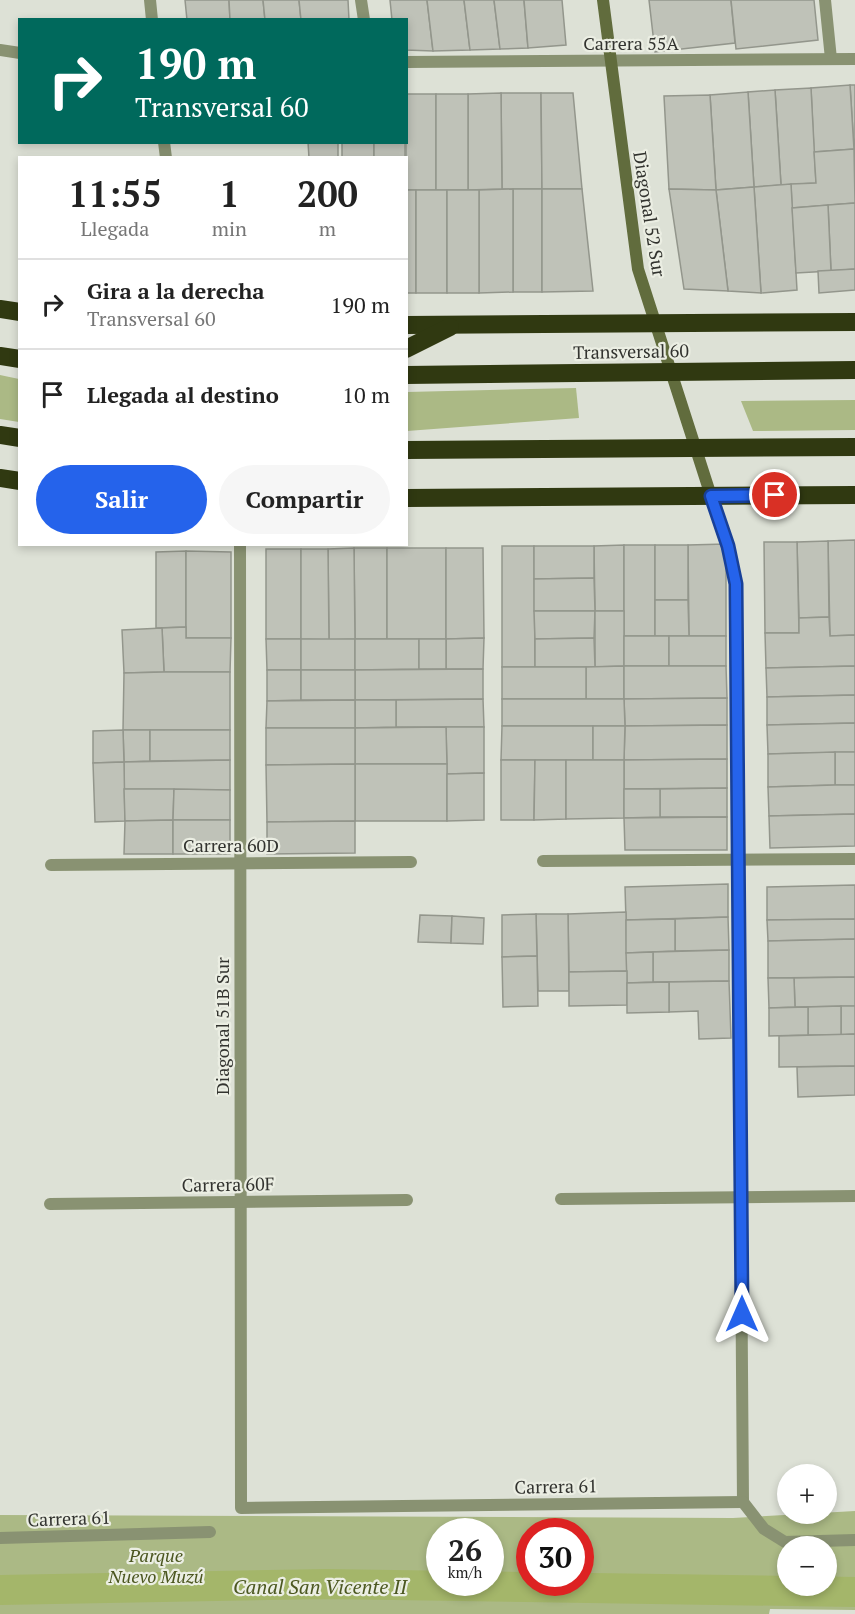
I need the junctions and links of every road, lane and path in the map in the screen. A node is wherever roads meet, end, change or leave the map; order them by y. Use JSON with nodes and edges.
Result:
{"nodes":[{"id":1,"x":150,"y":0,"type":"edge"},
{"id":2,"x":362,"y":0,"type":"edge"},
{"id":3,"x":603,"y":0,"type":"edge"},
{"id":4,"x":825,"y":0,"type":"edge"},
{"id":5,"x":152,"y":18,"type":"edge"},
{"id":6,"x":364,"y":18,"type":"edge"},
{"id":7,"x":0,"y":50,"type":"edge"},
{"id":8,"x":18,"y":53,"type":"edge"},
{"id":9,"x":831,"y":59,"type":"junction"},
{"id":10,"x":855,"y":59,"type":"edge"},
{"id":11,"x":611,"y":61,"type":"junction"},
{"id":12,"x":408,"y":62,"type":"edge"},
{"id":13,"x":0,"y":309,"type":"edge"},
{"id":14,"x":18,"y":312,"type":"edge"},
{"id":15,"x":855,"y":322,"type":"edge"},
{"id":16,"x":655,"y":323,"type":"junction"},
{"id":17,"x":454,"y":324,"type":"junction"},
{"id":18,"x":408,"y":325,"type":"edge"},
{"id":19,"x":408,"y":349,"type":"edge"},
{"id":20,"x":0,"y":356,"type":"edge"},
{"id":21,"x":18,"y":359,"type":"edge"},
{"id":22,"x":855,"y":370,"type":"edge"},
{"id":23,"x":671,"y":372,"type":"junction"},
{"id":24,"x":408,"y":375,"type":"edge"},
{"id":25,"x":0,"y":435,"type":"edge"},
{"id":26,"x":18,"y":438,"type":"edge"},
{"id":27,"x":855,"y":447,"type":"edge"},
{"id":28,"x":696,"y":448,"type":"junction"},
{"id":29,"x":408,"y":450,"type":"edge"},
{"id":30,"x":0,"y":478,"type":"edge"},
{"id":31,"x":18,"y":481,"type":"edge"},
{"id":32,"x":855,"y":495,"type":"edge"},
{"id":33,"x":711,"y":496,"type":"junction"},
{"id":34,"x":408,"y":498,"type":"edge"},
{"id":35,"x":240,"y":546,"type":"edge"},
{"id":36,"x":855,"y":859,"type":"edge"},
{"id":37,"x":739,"y":860,"type":"junction"},
{"id":38,"x":543,"y":861,"type":"dead end"},
{"id":39,"x":411,"y":862,"type":"dead end"},
{"id":40,"x":240,"y":863,"type":"junction"},
{"id":41,"x":51,"y":865,"type":"dead end"},
{"id":42,"x":855,"y":1196,"type":"edge"},
{"id":43,"x":741,"y":1197,"type":"junction"},
{"id":44,"x":561,"y":1198,"type":"dead end"},
{"id":45,"x":408,"y":1200,"type":"dead end"},
{"id":46,"x":241,"y":1202,"type":"junction"},
{"id":47,"x":50,"y":1204,"type":"dead end"},
{"id":48,"x":743,"y":1502,"type":"junction"},
{"id":49,"x":241,"y":1508,"type":"joint"},
{"id":50,"x":210,"y":1532,"type":"dead end"},
{"id":51,"x":0,"y":1538,"type":"edge"},
{"id":52,"x":855,"y":1540,"type":"edge"}],
"edges":[{"from":1,"to":5,"type":"street"},
{"from":2,"to":6,"type":"street"},
{"from":3,"to":11,"type":"street","name":"Diagonal 52 Sur"},
{"from":4,"to":9,"type":"street"},
{"from":7,"to":8,"type":"street"},
{"from":9,"to":10,"type":"street","name":"Carrera 55A"},
{"from":9,"to":11,"type":"street","name":"Carrera 55A"},
{"from":11,"to":12,"type":"street","name":"Carrera 55A"},
{"from":11,"to":16,"type":"street","name":"Diagonal 52 Sur"},
{"from":13,"to":14,"type":"highway"},
{"from":15,"to":16,"type":"highway","name":"Transversal 60"},
{"from":16,"to":17,"type":"highway","name":"Transversal 60"},
{"from":16,"to":23,"type":"street","name":"Diagonal 52 Sur"},
{"from":17,"to":18,"type":"highway","name":"Transversal 60"},
{"from":17,"to":19,"type":"highway"},
{"from":20,"to":21,"type":"highway"},
{"from":22,"to":23,"type":"highway","name":"Transversal 60"},
{"from":23,"to":24,"type":"highway","name":"Transversal 60"},
{"from":23,"to":28,"type":"street","name":"Diagonal 52 Sur"},
{"from":25,"to":26,"type":"highway"},
{"from":27,"to":28,"type":"highway"},
{"from":28,"to":29,"type":"highway"},
{"from":28,"to":33,"type":"street","name":"Diagonal 52 Sur"},
{"from":30,"to":31,"type":"highway"},
{"from":32,"to":33,"type":"highway"},
{"from":33,"to":34,"type":"highway"},
{"from":33,"to":37,"type":"street"},
{"from":35,"to":40,"type":"street","name":"Diagonal 51B Sur"},
{"from":36,"to":37,"type":"street"},
{"from":37,"to":38,"type":"street"},
{"from":37,"to":43,"type":"street"},
{"from":39,"to":40,"type":"street","name":"Carrera 60D"},
{"from":40,"to":41,"type":"street","name":"Carrera 60D"},
{"from":40,"to":46,"type":"street","name":"Diagonal 51B Sur"},
{"from":42,"to":43,"type":"street"},
{"from":43,"to":44,"type":"street"},
{"from":43,"to":48,"type":"street"},
{"from":45,"to":46,"type":"street","name":"Carrera 60F"},
{"from":46,"to":47,"type":"street","name":"Carrera 60F"},
{"from":46,"to":49,"type":"street","name":"Diagonal 51B Sur"},
{"from":48,"to":49,"type":"street","name":"Carrera 61"},
{"from":48,"to":52,"type":"street"},
{"from":50,"to":51,"type":"street","name":"Carrera 61"}]}
